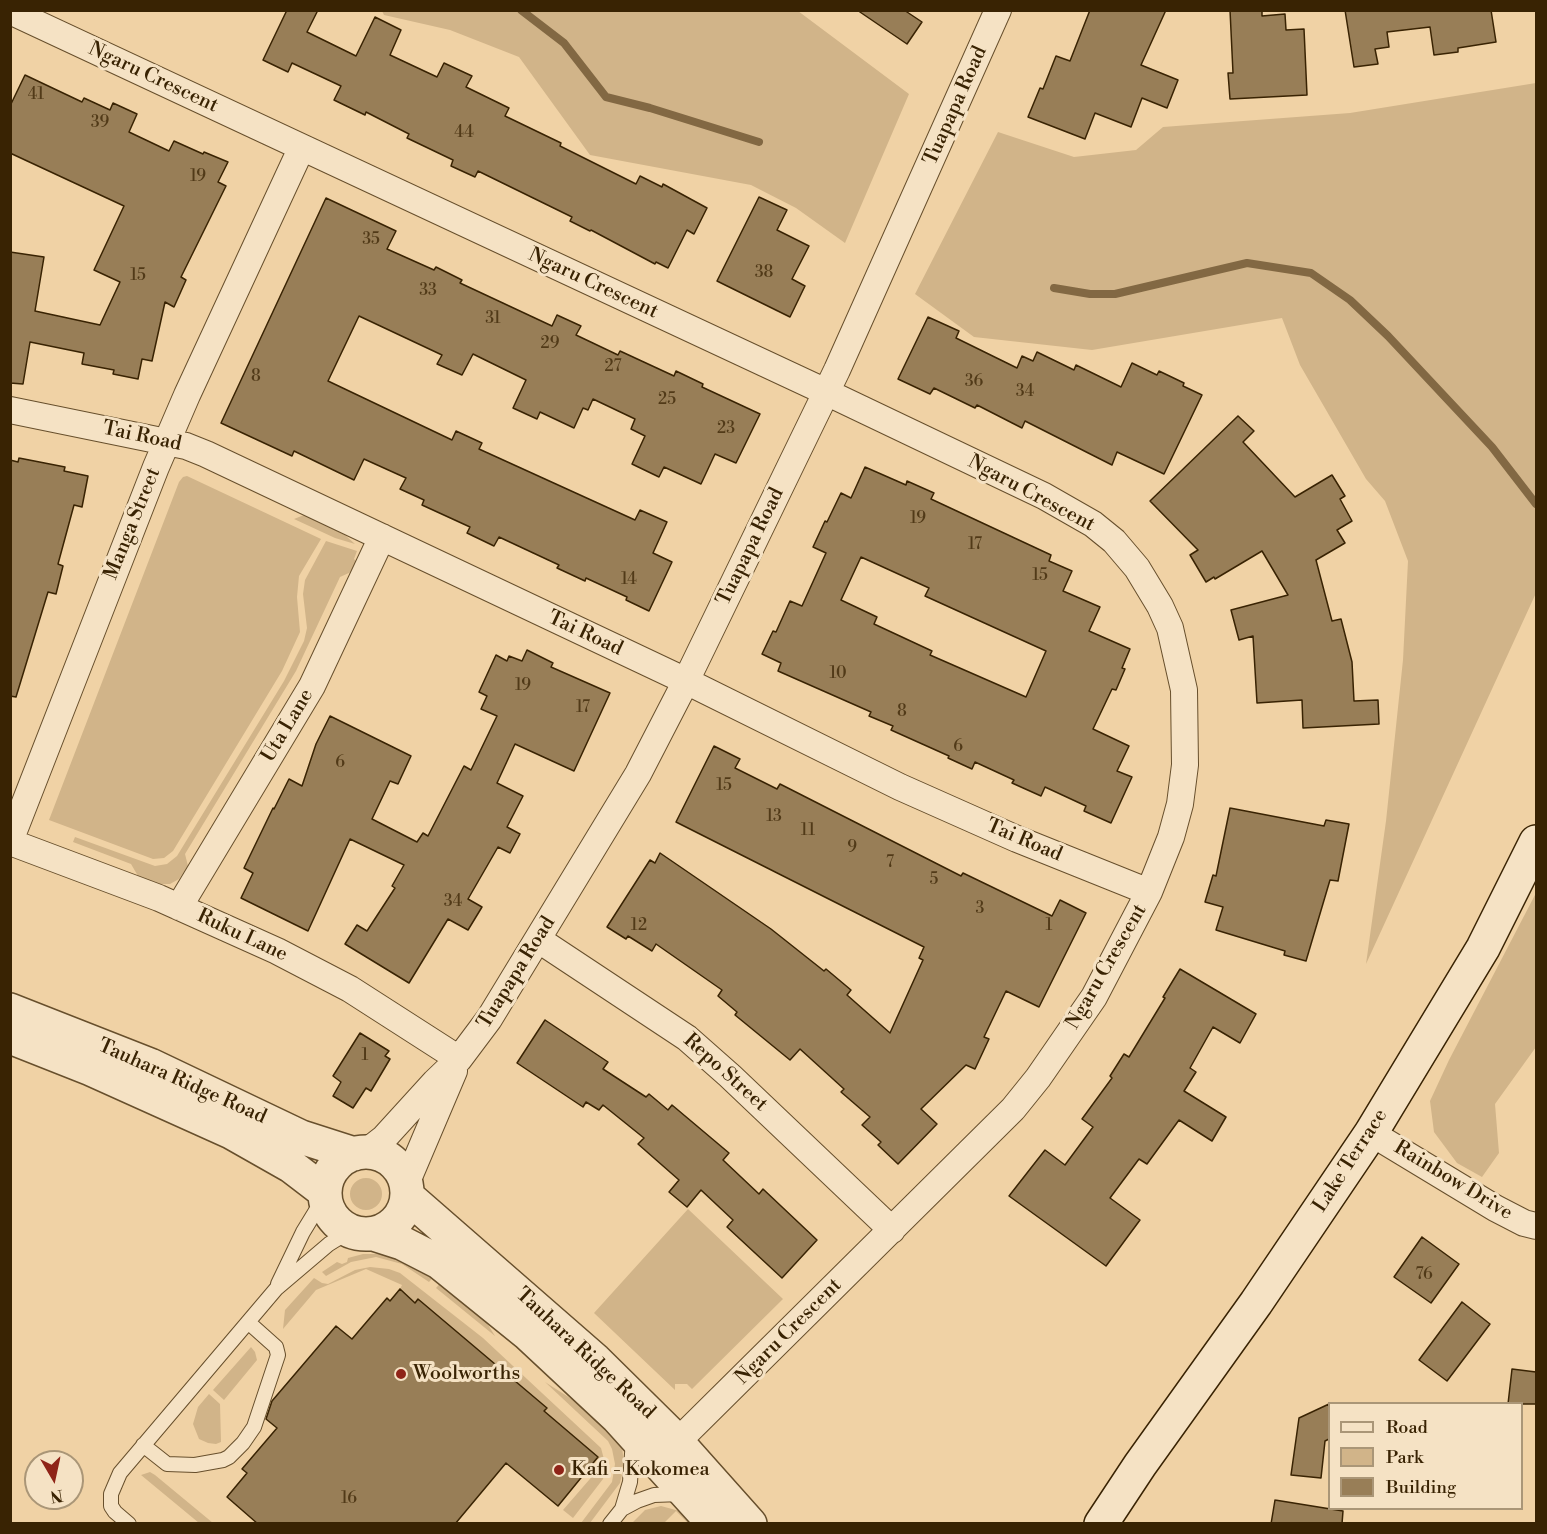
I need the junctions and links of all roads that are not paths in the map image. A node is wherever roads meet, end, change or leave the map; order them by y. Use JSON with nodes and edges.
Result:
{"nodes":[{"id":1,"x":998,"y":10,"type":"edge"},
{"id":2,"x":10,"y":11,"type":"edge"},
{"id":3,"x":302,"y":148,"type":"junction"},
{"id":4,"x":826,"y":392,"type":"junction"},
{"id":5,"x":10,"y":410,"type":"edge"},
{"id":6,"x":166,"y":442,"type":"junction"},
{"id":7,"x":382,"y":537,"type":"junction"},
{"id":8,"x":686,"y":681,"type":"junction"},
{"id":9,"x":10,"y":842,"type":"edge"},
{"id":10,"x":1536,"y":842,"type":"edge"},
{"id":11,"x":1149,"y":892,"type":"junction"},
{"id":12,"x":179,"y":907,"type":"junction"},
{"id":13,"x":539,"y":940,"type":"junction"},
{"id":14,"x":10,"y":1010,"type":"edge"},
{"id":15,"x":10,"y":1037,"type":"edge"},
{"id":16,"x":459,"y":1059,"type":"junction"},
{"id":17,"x":1371,"y":1133,"type":"junction"},
{"id":18,"x":360,"y":1153,"type":"junction"},
{"id":19,"x":407,"y":1190,"type":"junction"},
{"id":20,"x":325,"y":1194,"type":"junction"},
{"id":21,"x":1536,"y":1226,"type":"edge"},
{"id":22,"x":892,"y":1230,"type":"junction"},
{"id":23,"x":362,"y":1232,"type":"junction"},
{"id":24,"x":276,"y":1289,"type":"junction"},
{"id":25,"x":248,"y":1322,"type":"junction"},
{"id":26,"x":633,"y":1433,"type":"junction"},
{"id":27,"x":677,"y":1442,"type":"junction"},
{"id":28,"x":143,"y":1445,"type":"junction"},
{"id":29,"x":1140,"y":1465,"type":"junction"},
{"id":30,"x":689,"y":1495,"type":"junction"},
{"id":31,"x":622,"y":1509,"type":"junction"},
{"id":32,"x":129,"y":1524,"type":"edge"},
{"id":33,"x":610,"y":1524,"type":"edge"},
{"id":34,"x":714,"y":1524,"type":"edge"},
{"id":35,"x":750,"y":1524,"type":"edge"},
{"id":36,"x":1089,"y":1524,"type":"edge"},
{"id":37,"x":1101,"y":1524,"type":"edge"}],
"edges":[{"from":1,"to":4,"type":"street","name":"Tuapapa Road"},
{"from":2,"to":3,"type":"street","name":"Ngaru Crescent"},
{"from":3,"to":4,"type":"street","name":"Ngaru Crescent"},
{"from":3,"to":6,"type":"street","name":"Manga Street"},
{"from":4,"to":8,"type":"street","name":"Tuapapa Road"},
{"from":4,"to":11,"type":"street","name":"Ngaru Crescent"},
{"from":5,"to":6,"type":"street","name":"Tai Road"},
{"from":6,"to":7,"type":"street","name":"Tai Road"},
{"from":6,"to":9,"type":"street","name":"Manga Street"},
{"from":7,"to":8,"type":"street","name":"Tai Road"},
{"from":7,"to":12,"type":"street","name":"Uta Lane"},
{"from":8,"to":11,"type":"street","name":"Tai Road"},
{"from":8,"to":13,"type":"street","name":"Tuapapa Road"},
{"from":9,"to":12,"type":"street","name":"Ruku Lane"},
{"from":10,"to":17,"type":"street","name":"Lake Terrace"},
{"from":11,"to":22,"type":"street","name":"Ngaru Crescent"},
{"from":12,"to":16,"type":"street","name":"Ruku Lane"},
{"from":13,"to":16,"type":"street","name":"Tuapapa Road"},
{"from":13,"to":22,"type":"street","name":"Repo Street"},
{"from":14,"to":18,"type":"street","name":"Tauhara Ridge Road"},
{"from":15,"to":20,"type":"street","name":"Tauhara Ridge Road"},
{"from":16,"to":18,"type":"street","name":"Tuapapa Road"},
{"from":16,"to":19,"type":"street","name":"Tuapapa Road"},
{"from":17,"to":21,"type":"street","name":"Rainbow Drive"},
{"from":17,"to":29,"type":"street","name":"Lake Terrace"},
{"from":18,"to":19,"type":"street","name":"Tauhara Ridge Road"},
{"from":18,"to":20,"type":"street"},
{"from":19,"to":23,"type":"street"},
{"from":19,"to":27,"type":"street","name":"Tauhara Ridge Road"},
{"from":20,"to":23,"type":"street","name":"Tauhara Ridge Road"},
{"from":20,"to":24,"type":"lane"},
{"from":22,"to":27,"type":"street","name":"Ngaru Crescent"},
{"from":23,"to":24,"type":"lane"},
{"from":23,"to":26,"type":"street","name":"Tauhara Ridge Road"},
{"from":24,"to":25,"type":"lane"},
{"from":25,"to":28,"type":"lane"},
{"from":25,"to":28,"type":"lane"},
{"from":26,"to":30,"type":"street","name":"Tauhara Ridge Road"},
{"from":26,"to":31,"type":"lane"},
{"from":27,"to":35,"type":"street","name":"Tauhara Ridge Road"},
{"from":28,"to":32,"type":"lane"},
{"from":29,"to":36,"type":"street","name":"Lake Terrace"},
{"from":29,"to":37,"type":"street","name":"Lake Terrace"},
{"from":30,"to":31,"type":"lane"},
{"from":30,"to":34,"type":"street","name":"Tauhara Ridge Road"},
{"from":31,"to":33,"type":"lane"}]}
